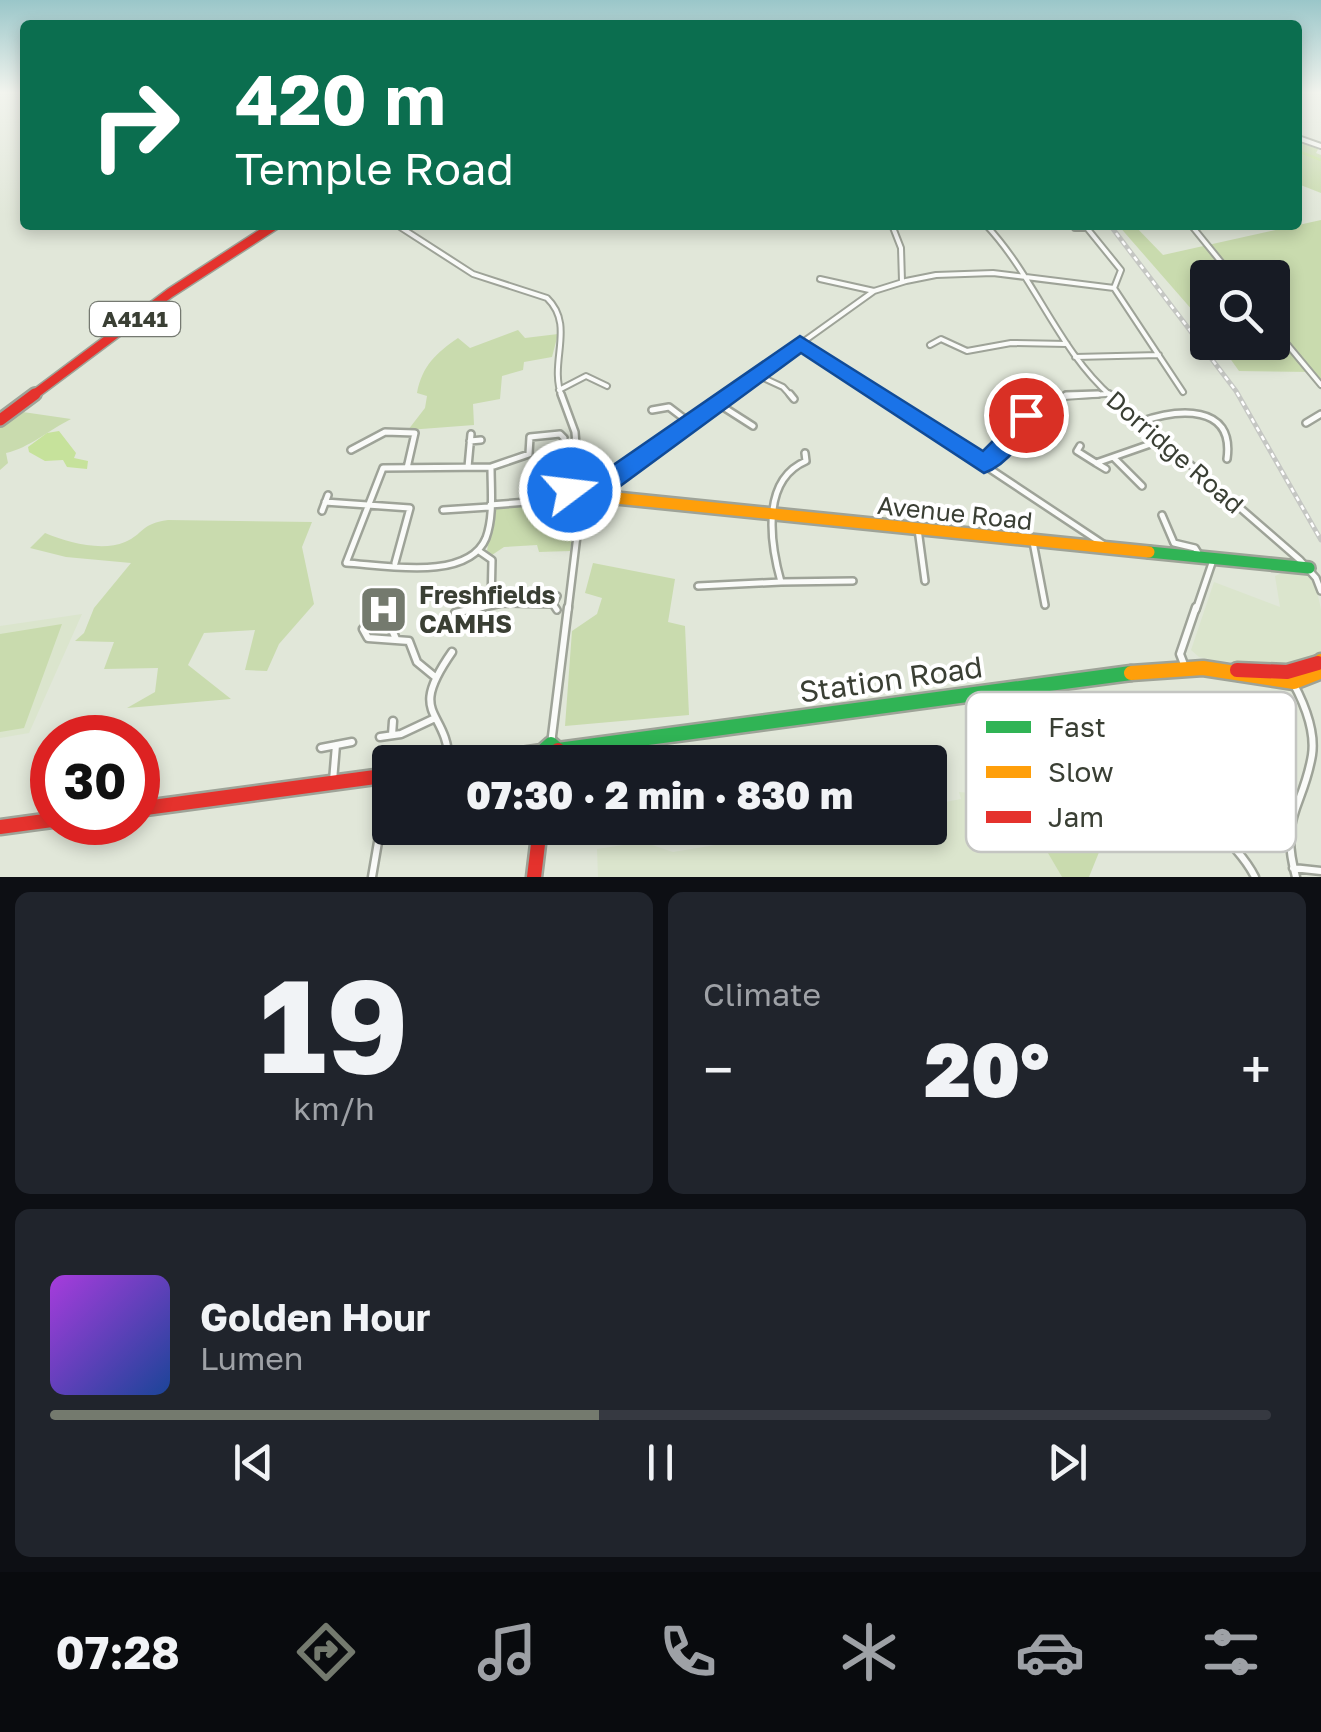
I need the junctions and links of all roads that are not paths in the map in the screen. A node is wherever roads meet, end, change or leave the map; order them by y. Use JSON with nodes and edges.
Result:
{"nodes":[{"id":1,"x":267,"y":230,"type":"edge"},
{"id":2,"x":405,"y":230,"type":"edge"},
{"id":3,"x":894,"y":230,"type":"edge"},
{"id":4,"x":990,"y":230,"type":"edge"},
{"id":5,"x":1089,"y":230,"type":"edge"},
{"id":6,"x":1195,"y":230,"type":"edge"},
{"id":7,"x":1220,"y":260,"type":"edge"},
{"id":8,"x":1029,"y":276,"type":"junction"},
{"id":9,"x":825,"y":279,"type":"dead end"},
{"id":10,"x":902,"y":281,"type":"junction"},
{"id":11,"x":1114,"y":288,"type":"junction"},
{"id":12,"x":874,"y":291,"type":"junction"},
{"id":13,"x":948,"y":335,"type":"dead end"},
{"id":14,"x":941,"y":340,"type":"junction"},
{"id":15,"x":800,"y":343,"type":"junction"},
{"id":16,"x":1067,"y":344,"type":"junction"},
{"id":17,"x":930,"y":345,"type":"dead end"},
{"id":18,"x":1290,"y":348,"type":"edge"},
{"id":19,"x":1159,"y":355,"type":"junction"},
{"id":20,"x":1074,"y":356,"type":"junction"},
{"id":21,"x":757,"y":374,"type":"junction"},
{"id":22,"x":1321,"y":385,"type":"edge"},
{"id":23,"x":607,"y":386,"type":"dead end"},
{"id":24,"x":559,"y":390,"type":"junction"},
{"id":25,"x":1183,"y":392,"type":"dead end"},
{"id":26,"x":1054,"y":394,"type":"dead end"},
{"id":27,"x":1106,"y":394,"type":"junction"},
{"id":28,"x":794,"y":399,"type":"dead end"},
{"id":29,"x":717,"y":404,"type":"junction"},
{"id":30,"x":652,"y":410,"type":"dead end"},
{"id":31,"x":1321,"y":414,"type":"edge"},
{"id":32,"x":1026,"y":415,"type":"dead end"},
{"id":33,"x":0,"y":420,"type":"edge"},
{"id":34,"x":1140,"y":422,"type":"junction"},
{"id":35,"x":690,"y":423,"type":"junction"},
{"id":36,"x":1306,"y":423,"type":"dead end"},
{"id":37,"x":753,"y":426,"type":"dead end"},
{"id":38,"x":562,"y":434,"type":"dead end"},
{"id":39,"x":481,"y":440,"type":"dead end"},
{"id":40,"x":1162,"y":440,"type":"junction"},
{"id":41,"x":351,"y":450,"type":"dead end"},
{"id":42,"x":1076,"y":451,"type":"dead end"},
{"id":43,"x":808,"y":459,"type":"dead end"},
{"id":44,"x":1115,"y":459,"type":"junction"},
{"id":45,"x":1227,"y":459,"type":"dead end"},
{"id":46,"x":1096,"y":463,"type":"junction"},
{"id":47,"x":984,"y":464,"type":"junction"},
{"id":48,"x":491,"y":465,"type":"junction"},
{"id":49,"x":468,"y":467,"type":"junction"},
{"id":50,"x":407,"y":468,"type":"junction"},
{"id":51,"x":1106,"y":469,"type":"dead end"},
{"id":52,"x":579,"y":485,"type":"junction"},
{"id":53,"x":1142,"y":486,"type":"dead end"},
{"id":54,"x":599,"y":488,"type":"junction"},
{"id":55,"x":586,"y":490,"type":"junction"},
{"id":56,"x":573,"y":497,"type":"junction"},
{"id":57,"x":369,"y":506,"type":"junction"},
{"id":58,"x":490,"y":506,"type":"junction"},
{"id":59,"x":444,"y":510,"type":"dead end"},
{"id":60,"x":322,"y":511,"type":"dead end"},
{"id":61,"x":775,"y":514,"type":"junction"},
{"id":62,"x":1162,"y":515,"type":"dead end"},
{"id":63,"x":918,"y":529,"type":"junction"},
{"id":64,"x":1033,"y":542,"type":"junction"},
{"id":65,"x":1112,"y":550,"type":"junction"},
{"id":66,"x":480,"y":551,"type":"junction"},
{"id":67,"x":1206,"y":559,"type":"junction"},
{"id":68,"x":394,"y":564,"type":"junction"},
{"id":69,"x":1309,"y":568,"type":"junction"},
{"id":70,"x":925,"y":581,"type":"dead end"},
{"id":71,"x":781,"y":582,"type":"junction"},
{"id":72,"x":853,"y":582,"type":"dead end"},
{"id":73,"x":698,"y":586,"type":"dead end"},
{"id":74,"x":1321,"y":590,"type":"edge"},
{"id":75,"x":1034,"y":595,"type":"dead end"},
{"id":76,"x":1044,"y":596,"type":"junction"},
{"id":77,"x":556,"y":603,"type":"dead end"},
{"id":78,"x":491,"y":605,"type":"junction"},
{"id":79,"x":1045,"y":605,"type":"dead end"},
{"id":80,"x":456,"y":613,"type":"dead end"},
{"id":81,"x":396,"y":638,"type":"junction"},
{"id":82,"x":452,"y":652,"type":"dead end"},
{"id":83,"x":1320,"y":662,"type":"edge"},
{"id":84,"x":1184,"y":667,"type":"junction"},
{"id":85,"x":1231,"y":671,"type":"junction"},
{"id":86,"x":1287,"y":672,"type":"junction"},
{"id":87,"x":434,"y":676,"type":"junction"},
{"id":88,"x":1294,"y":682,"type":"junction"},
{"id":89,"x":1002,"y":692,"type":"edge"},
{"id":90,"x":966,"y":697,"type":"edge"},
{"id":91,"x":433,"y":719,"type":"junction"},
{"id":92,"x":393,"y":721,"type":"dead end"},
{"id":93,"x":392,"y":735,"type":"junction"},
{"id":94,"x":380,"y":736,"type":"dead end"},
{"id":95,"x":352,"y":742,"type":"dead end"},
{"id":96,"x":449,"y":745,"type":"edge"},
{"id":97,"x":551,"y":745,"type":"edge"},
{"id":98,"x":616,"y":745,"type":"edge"},
{"id":99,"x":336,"y":746,"type":"junction"},
{"id":100,"x":320,"y":748,"type":"dead end"},
{"id":101,"x":372,"y":777,"type":"edge"},
{"id":102,"x":333,"y":781,"type":"junction"},
{"id":103,"x":1296,"y":795,"type":"edge"},
{"id":104,"x":160,"y":805,"type":"edge"},
{"id":105,"x":30,"y":823,"type":"edge"},
{"id":106,"x":0,"y":827,"type":"edge"},
{"id":107,"x":378,"y":845,"type":"edge"},
{"id":108,"x":538,"y":845,"type":"edge"},
{"id":109,"x":1241,"y":852,"type":"edge"},
{"id":110,"x":1321,"y":871,"type":"edge"},
{"id":111,"x":1295,"y":873,"type":"edge"},
{"id":112,"x":372,"y":877,"type":"edge"},
{"id":113,"x":534,"y":877,"type":"edge"},
{"id":114,"x":1256,"y":877,"type":"edge"}],
"edges":[{"from":1,"to":33,"type":"main road","number":"A4141"},
{"from":2,"to":24,"type":"street"},
{"from":3,"to":10,"type":"street"},
{"from":4,"to":8,"type":"street","name":"Dorridge Road"},
{"from":5,"to":11,"type":"street"},
{"from":6,"to":7,"type":"street"},
{"from":8,"to":10,"type":"street"},
{"from":8,"to":11,"type":"street"},
{"from":8,"to":16,"type":"street","name":"Dorridge Road"},
{"from":9,"to":12,"type":"street"},
{"from":10,"to":12,"type":"street"},
{"from":11,"to":19,"type":"street"},
{"from":12,"to":15,"type":"street"},
{"from":13,"to":14,"type":"street"},
{"from":14,"to":16,"type":"street"},
{"from":14,"to":17,"type":"street"},
{"from":15,"to":21,"type":"street"},
{"from":15,"to":47,"type":"street"},
{"from":16,"to":20,"type":"street","name":"Dorridge Road"},
{"from":18,"to":22,"type":"street"},
{"from":19,"to":20,"type":"street"},
{"from":19,"to":25,"type":"street"},
{"from":20,"to":27,"type":"street","name":"Dorridge Road"},
{"from":21,"to":28,"type":"street"},
{"from":21,"to":29,"type":"street"},
{"from":23,"to":24,"type":"street"},
{"from":24,"to":52,"type":"street"},
{"from":26,"to":27,"type":"street"},
{"from":27,"to":34,"type":"street","name":"Dorridge Road"},
{"from":29,"to":35,"type":"street"},
{"from":29,"to":37,"type":"street"},
{"from":30,"to":35,"type":"street"},
{"from":31,"to":36,"type":"street"},
{"from":32,"to":47,"type":"street"},
{"from":34,"to":40,"type":"street","name":"Dorridge Road"},
{"from":34,"to":45,"type":"street"},
{"from":35,"to":54,"type":"street"},
{"from":38,"to":48,"type":"street"},
{"from":39,"to":49,"type":"street"},
{"from":40,"to":44,"type":"street"},
{"from":40,"to":69,"type":"street","name":"Dorridge Road"},
{"from":41,"to":50,"type":"street"},
{"from":42,"to":46,"type":"street"},
{"from":43,"to":61,"type":"street"},
{"from":44,"to":46,"type":"street"},
{"from":44,"to":53,"type":"street"},
{"from":46,"to":51,"type":"street"},
{"from":47,"to":65,"type":"street"},
{"from":48,"to":49,"type":"street"},
{"from":48,"to":58,"type":"street"},
{"from":49,"to":50,"type":"street"},
{"from":50,"to":57,"type":"street"},
{"from":52,"to":55,"type":"street"},
{"from":52,"to":56,"type":"street"},
{"from":54,"to":55,"type":"street"},
{"from":54,"to":61,"type":"main road","name":"Avenue Road"},
{"from":55,"to":56,"type":"street"},
{"from":56,"to":58,"type":"street"},
{"from":56,"to":97,"type":"street"},
{"from":57,"to":60,"type":"street"},
{"from":57,"to":68,"type":"street"},
{"from":57,"to":68,"type":"street"},
{"from":58,"to":59,"type":"street"},
{"from":58,"to":66,"type":"street"},
{"from":61,"to":63,"type":"main road","name":"Avenue Road"},
{"from":61,"to":71,"type":"street"},
{"from":62,"to":67,"type":"street"},
{"from":63,"to":64,"type":"main road","name":"Avenue Road"},
{"from":63,"to":70,"type":"street"},
{"from":64,"to":65,"type":"main road","name":"Avenue Road"},
{"from":64,"to":76,"type":"street"},
{"from":65,"to":67,"type":"main road","name":"Avenue Road"},
{"from":66,"to":68,"type":"street"},
{"from":66,"to":78,"type":"street"},
{"from":67,"to":69,"type":"main road","name":"Avenue Road"},
{"from":67,"to":84,"type":"street"},
{"from":69,"to":74,"type":"street"},
{"from":71,"to":72,"type":"street"},
{"from":71,"to":73,"type":"street"},
{"from":75,"to":76,"type":"street"},
{"from":76,"to":79,"type":"street"},
{"from":77,"to":78,"type":"street"},
{"from":78,"to":80,"type":"street"},
{"from":81,"to":81,"type":"street"},
{"from":81,"to":87,"type":"street"},
{"from":82,"to":87,"type":"street"},
{"from":83,"to":86,"type":"main road","name":"Station Road"},
{"from":83,"to":88,"type":"main road","name":"Station Road"},
{"from":84,"to":85,"type":"main road","name":"Station Road"},
{"from":84,"to":89,"type":"main road","name":"Station Road"},
{"from":85,"to":86,"type":"main road","name":"Station Road"},
{"from":85,"to":88,"type":"main road","name":"Station Road"},
{"from":86,"to":88,"type":"street"},
{"from":87,"to":91,"type":"street"},
{"from":88,"to":103,"type":"street"},
{"from":90,"to":98,"type":"main road","name":"Station Road"},
{"from":91,"to":93,"type":"street"},
{"from":91,"to":96,"type":"street"},
{"from":92,"to":93,"type":"street"},
{"from":93,"to":94,"type":"street"},
{"from":95,"to":99,"type":"street"},
{"from":99,"to":100,"type":"street"},
{"from":99,"to":102,"type":"street"},
{"from":101,"to":102,"type":"main road"},
{"from":102,"to":104,"type":"main road"},
{"from":105,"to":106,"type":"main road"},
{"from":107,"to":112,"type":"street"},
{"from":108,"to":113,"type":"main road"},
{"from":109,"to":114,"type":"street"},
{"from":110,"to":111,"type":"street"}]}
